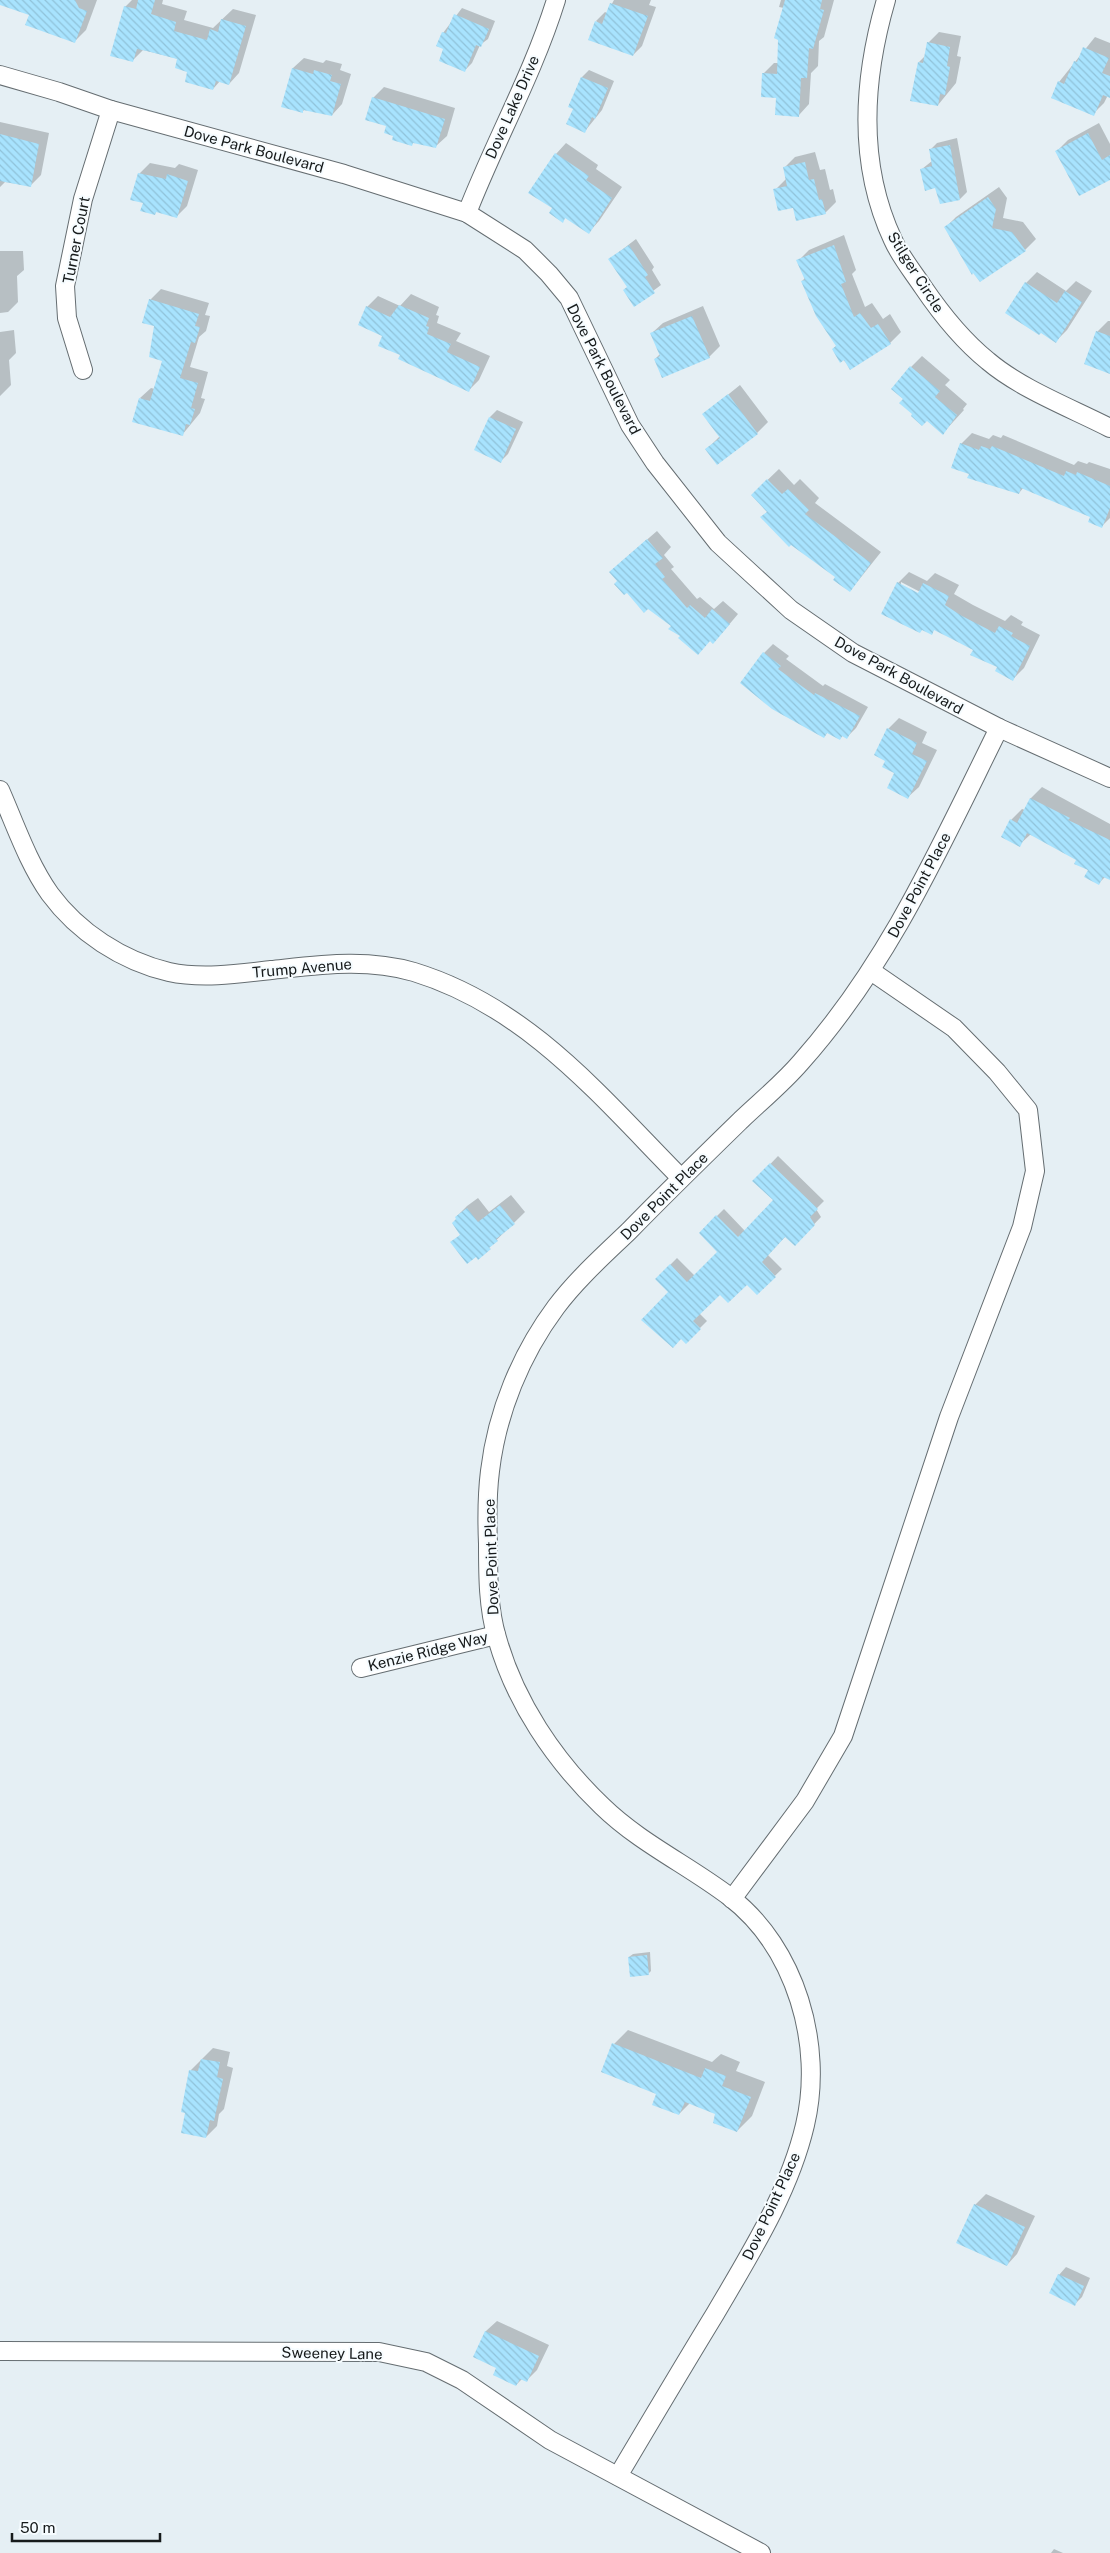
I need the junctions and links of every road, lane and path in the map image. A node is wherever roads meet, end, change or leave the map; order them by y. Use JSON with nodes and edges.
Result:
{"nodes":[{"id":1,"x":556,"y":0,"type":"edge"},
{"id":2,"x":886,"y":0,"type":"edge"},
{"id":3,"x":0,"y":75,"type":"edge"},
{"id":4,"x":111,"y":110,"type":"junction"},
{"id":5,"x":467,"y":213,"type":"junction"},
{"id":6,"x":83,"y":370,"type":"dead end"},
{"id":7,"x":1110,"y":428,"type":"edge"},
{"id":8,"x":999,"y":728,"type":"junction"},
{"id":9,"x":1110,"y":778,"type":"edge"},
{"id":10,"x":0,"y":790,"type":"edge"},
{"id":11,"x":872,"y":971,"type":"junction"},
{"id":12,"x":680,"y":1178,"type":"junction"},
{"id":13,"x":496,"y":1635,"type":"junction"},
{"id":14,"x":361,"y":1668,"type":"dead end"},
{"id":15,"x":732,"y":1899,"type":"junction"},
{"id":16,"x":0,"y":2351,"type":"edge"},
{"id":17,"x":618,"y":2476,"type":"junction"},
{"id":18,"x":761,"y":2553,"type":"edge"}],
"edges":[{"from":1,"to":5,"type":"street","name":"Dove Lake Drive"},
{"from":2,"to":7,"type":"street","name":"Stilger Circle"},
{"from":3,"to":4,"type":"street","name":"Dove Park Boulevard"},
{"from":4,"to":5,"type":"street","name":"Dove Park Boulevard"},
{"from":4,"to":6,"type":"street","name":"Turner Court"},
{"from":5,"to":8,"type":"street","name":"Dove Park Boulevard"},
{"from":8,"to":9,"type":"street","name":"Dove Park Boulevard"},
{"from":8,"to":11,"type":"street","name":"Dove Point Place"},
{"from":10,"to":12,"type":"street","name":"Trump Avenue"},
{"from":11,"to":12,"type":"street","name":"Dove Point Place"},
{"from":11,"to":15,"type":"street"},
{"from":12,"to":13,"type":"street","name":"Dove Point Place"},
{"from":13,"to":14,"type":"street","name":"Kenzie Ridge Way"},
{"from":13,"to":15,"type":"street","name":"Dove Point Place"},
{"from":15,"to":17,"type":"street","name":"Dove Point Place"},
{"from":16,"to":17,"type":"street","name":"Sweeney Lane"},
{"from":17,"to":18,"type":"street","name":"Sweeney Lane"}]}
